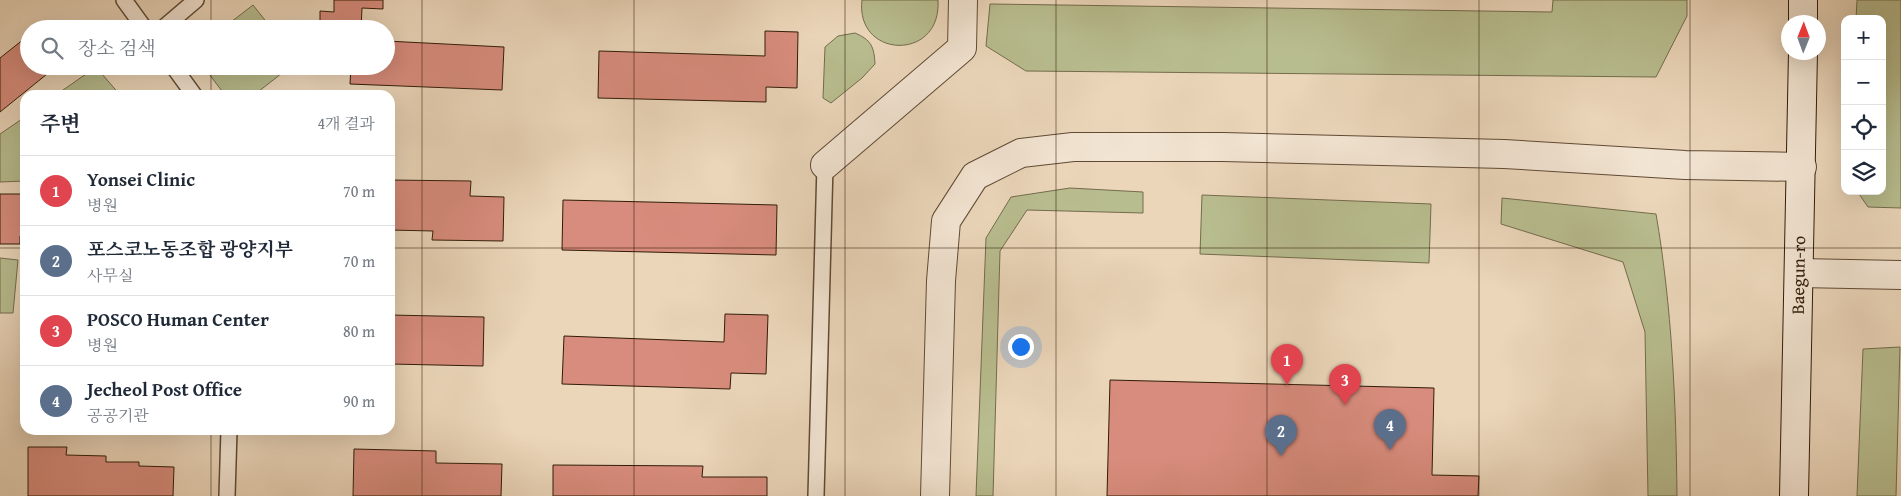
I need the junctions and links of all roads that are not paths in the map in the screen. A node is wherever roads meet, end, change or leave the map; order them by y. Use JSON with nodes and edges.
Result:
{"nodes":[{"id":1,"x":124,"y":0,"type":"edge"},
{"id":2,"x":196,"y":0,"type":"edge"},
{"id":3,"x":963,"y":0,"type":"edge"},
{"id":4,"x":1804,"y":0,"type":"edge"},
{"id":5,"x":1803,"y":15,"type":"edge"},
{"id":6,"x":138,"y":20,"type":"edge"},
{"id":7,"x":173,"y":20,"type":"edge"},
{"id":8,"x":1803,"y":60,"type":"edge"},
{"id":9,"x":180,"y":75,"type":"edge"},
{"id":10,"x":190,"y":90,"type":"edge"},
{"id":11,"x":825,"y":165,"type":"joint"},
{"id":12,"x":1802,"y":168,"type":"junction"},
{"id":13,"x":1799,"y":273,"type":"junction"},
{"id":14,"x":1901,"y":275,"type":"edge"},
{"id":15,"x":229,"y":435,"type":"edge"},
{"id":16,"x":227,"y":496,"type":"edge"},
{"id":17,"x":816,"y":496,"type":"edge"},
{"id":18,"x":935,"y":496,"type":"edge"},
{"id":19,"x":1794,"y":496,"type":"edge"}],
"edges":[{"from":1,"to":6,"type":"lane"},
{"from":2,"to":7,"type":"lane"},
{"from":3,"to":11,"type":"street"},
{"from":4,"to":5,"type":"street"},
{"from":8,"to":12,"type":"street","name":"Baegun-ro"},
{"from":9,"to":10,"type":"lane"},
{"from":11,"to":17,"type":"lane"},
{"from":12,"to":13,"type":"street","name":"Baegun-ro"},
{"from":12,"to":18,"type":"street"},
{"from":13,"to":14,"type":"street"},
{"from":13,"to":19,"type":"street","name":"Baegun-ro"},
{"from":15,"to":16,"type":"lane"}]}
